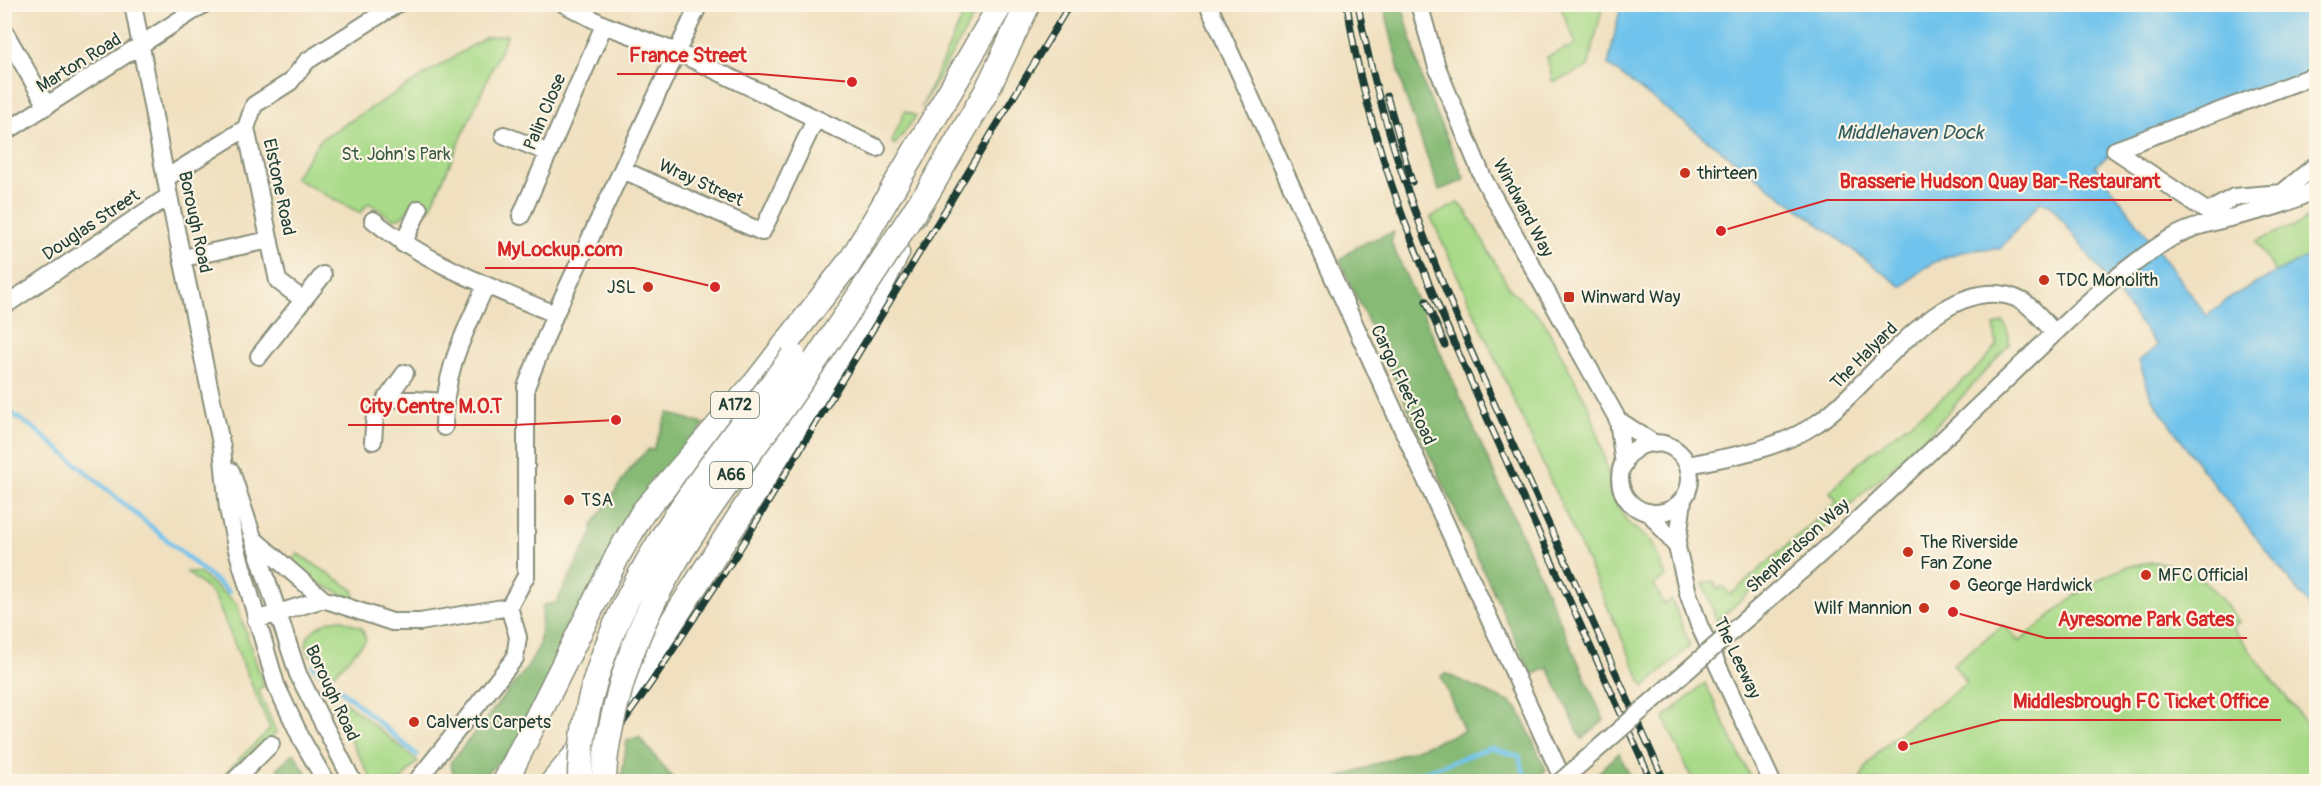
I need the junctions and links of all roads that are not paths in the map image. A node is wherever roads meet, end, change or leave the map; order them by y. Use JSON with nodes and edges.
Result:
{"nodes":[{"id":1,"x":133,"y":4,"type":"edge"},
{"id":2,"x":204,"y":4,"type":"edge"},
{"id":3,"x":397,"y":4,"type":"edge"},
{"id":4,"x":564,"y":4,"type":"edge"},
{"id":5,"x":699,"y":4,"type":"edge"},
{"id":6,"x":1028,"y":4,"type":"edge"},
{"id":7,"x":1208,"y":4,"type":"edge"},
{"id":8,"x":1419,"y":4,"type":"edge"},
{"id":9,"x":998,"y":9,"type":"edge"},
{"id":10,"x":604,"y":25,"type":"junction"},
{"id":11,"x":4,"y":31,"type":"edge"},
{"id":12,"x":141,"y":46,"type":"junction"},
{"id":13,"x":677,"y":52,"type":"junction"},
{"id":14,"x":2316,"y":75,"type":"edge"},
{"id":15,"x":47,"y":106,"type":"junction"},
{"id":16,"x":815,"y":120,"type":"junction"},
{"id":17,"x":246,"y":128,"type":"junction"},
{"id":18,"x":4,"y":133,"type":"edge"},
{"id":19,"x":504,"y":135,"type":"dead end"},
{"id":20,"x":878,"y":148,"type":"dead end"},
{"id":21,"x":549,"y":153,"type":"junction"},
{"id":22,"x":2316,"y":165,"type":"edge"},
{"id":23,"x":623,"y":170,"type":"junction"},
{"id":24,"x":166,"y":178,"type":"junction"},
{"id":25,"x":2316,"y":188,"type":"edge"},
{"id":26,"x":169,"y":196,"type":"junction"},
{"id":27,"x":923,"y":198,"type":"junction"},
{"id":28,"x":419,"y":209,"type":"dead end"},
{"id":29,"x":521,"y":216,"type":"dead end"},
{"id":30,"x":373,"y":220,"type":"dead end"},
{"id":31,"x":270,"y":240,"type":"junction"},
{"id":32,"x":403,"y":244,"type":"junction"},
{"id":33,"x":854,"y":256,"type":"junction"},
{"id":34,"x":183,"y":258,"type":"junction"},
{"id":35,"x":323,"y":274,"type":"dead end"},
{"id":36,"x":486,"y":285,"type":"junction"},
{"id":37,"x":302,"y":300,"type":"junction"},
{"id":38,"x":4,"y":306,"type":"edge"},
{"id":39,"x":555,"y":314,"type":"junction"},
{"id":40,"x":2055,"y":333,"type":"junction"},
{"id":41,"x":259,"y":356,"type":"dead end"},
{"id":42,"x":405,"y":373,"type":"dead end"},
{"id":43,"x":386,"y":398,"type":"junction"},
{"id":44,"x":444,"y":402,"type":"junction"},
{"id":45,"x":1618,"y":420,"type":"junction"},
{"id":46,"x":444,"y":427,"type":"dead end"},
{"id":47,"x":373,"y":441,"type":"dead end"},
{"id":48,"x":1655,"y":444,"type":"junction"},
{"id":49,"x":222,"y":448,"type":"junction"},
{"id":50,"x":1624,"y":465,"type":"junction"},
{"id":51,"x":1688,"y":465,"type":"junction"},
{"id":52,"x":1683,"y":500,"type":"junction"},
{"id":53,"x":1648,"y":512,"type":"junction"},
{"id":54,"x":255,"y":539,"type":"junction"},
{"id":55,"x":1677,"y":547,"type":"junction"},
{"id":56,"x":323,"y":598,"type":"junction"},
{"id":57,"x":509,"y":607,"type":"junction"},
{"id":58,"x":278,"y":613,"type":"junction"},
{"id":59,"x":256,"y":620,"type":"junction"},
{"id":60,"x":270,"y":744,"type":"dead end"},
{"id":61,"x":233,"y":782,"type":"edge"},
{"id":62,"x":327,"y":782,"type":"edge"},
{"id":63,"x":353,"y":782,"type":"edge"},
{"id":64,"x":416,"y":782,"type":"edge"},
{"id":65,"x":505,"y":782,"type":"edge"},
{"id":66,"x":553,"y":782,"type":"edge"},
{"id":67,"x":580,"y":782,"type":"edge"},
{"id":68,"x":604,"y":782,"type":"edge"},
{"id":69,"x":1562,"y":782,"type":"edge"},
{"id":70,"x":1772,"y":782,"type":"edge"}],
"edges":[{"from":1,"to":12,"type":"street","name":"Borough Road"},
{"from":2,"to":12,"type":"street","name":"Marton Road"},
{"from":3,"to":17,"type":"street","name":"Elstone Road"},
{"from":4,"to":10,"type":"street"},
{"from":5,"to":13,"type":"street"},
{"from":6,"to":27,"type":"highway","number":"A66"},
{"from":7,"to":69,"type":"street","name":"Cargo Fleet Road"},
{"from":8,"to":45,"type":"street","name":"Windward Way"},
{"from":9,"to":33,"type":"highway","number":"A66"},
{"from":10,"to":13,"type":"street"},
{"from":10,"to":21,"type":"street","name":"Palin Close"},
{"from":11,"to":15,"type":"street"},
{"from":12,"to":15,"type":"street","name":"Marton Road"},
{"from":12,"to":24,"type":"street","name":"Borough Road"},
{"from":13,"to":16,"type":"street"},
{"from":13,"to":23,"type":"street"},
{"from":14,"to":22,"type":"street"},
{"from":15,"to":18,"type":"street","name":"Marton Road"},
{"from":16,"to":20,"type":"street"},
{"from":16,"to":23,"type":"street","name":"Wray Street"},
{"from":17,"to":24,"type":"street"},
{"from":17,"to":31,"type":"street","name":"Elstone Road"},
{"from":19,"to":21,"type":"street"},
{"from":21,"to":29,"type":"street","name":"Palin Close"},
{"from":23,"to":39,"type":"street"},
{"from":24,"to":26,"type":"street","name":"Borough Road"},
{"from":25,"to":40,"type":"street","name":"Shepherdson Way"},
{"from":26,"to":34,"type":"street","name":"Borough Road"},
{"from":26,"to":38,"type":"street","name":"Douglas Street"},
{"from":27,"to":66,"type":"highway","bridge":true},
{"from":27,"to":68,"type":"highway","number":"A66","bridge":true},
{"from":28,"to":32,"type":"street"},
{"from":30,"to":32,"type":"street"},
{"from":31,"to":34,"type":"street"},
{"from":31,"to":37,"type":"street","name":"Elstone Road"},
{"from":32,"to":36,"type":"street"},
{"from":33,"to":65,"type":"highway","number":"A172"},
{"from":33,"to":67,"type":"highway","number":"A66","bridge":true},
{"from":34,"to":49,"type":"street","name":"Borough Road"},
{"from":35,"to":37,"type":"street"},
{"from":36,"to":39,"type":"street"},
{"from":36,"to":44,"type":"street"},
{"from":37,"to":41,"type":"street"},
{"from":39,"to":57,"type":"street"},
{"from":40,"to":51,"type":"street","name":"The Halyard"},
{"from":40,"to":69,"type":"street","name":"Shepherdson Way","bridge":true},
{"from":42,"to":43,"type":"street"},
{"from":43,"to":44,"type":"street"},
{"from":43,"to":47,"type":"street"},
{"from":44,"to":46,"type":"street"},
{"from":45,"to":48,"type":"street","name":"Windward Way"},
{"from":45,"to":50,"type":"street","name":"Windward Way"},
{"from":48,"to":50,"type":"street"},
{"from":48,"to":51,"type":"street"},
{"from":49,"to":54,"type":"street","name":"Borough Road"},
{"from":49,"to":59,"type":"street","name":"Borough Road"},
{"from":50,"to":53,"type":"street"},
{"from":51,"to":52,"type":"street"},
{"from":52,"to":53,"type":"street"},
{"from":52,"to":55,"type":"street","name":"The Leeway"},
{"from":53,"to":55,"type":"street","name":"The Leeway"},
{"from":54,"to":56,"type":"street"},
{"from":54,"to":58,"type":"street","name":"Borough Road"},
{"from":55,"to":70,"type":"street","name":"The Leeway"},
{"from":56,"to":57,"type":"street"},
{"from":56,"to":58,"type":"street"},
{"from":57,"to":64,"type":"street"},
{"from":58,"to":59,"type":"street"},
{"from":58,"to":63,"type":"street","name":"Borough Road"},
{"from":59,"to":62,"type":"street","name":"Borough Road"},
{"from":60,"to":61,"type":"street"}]}
